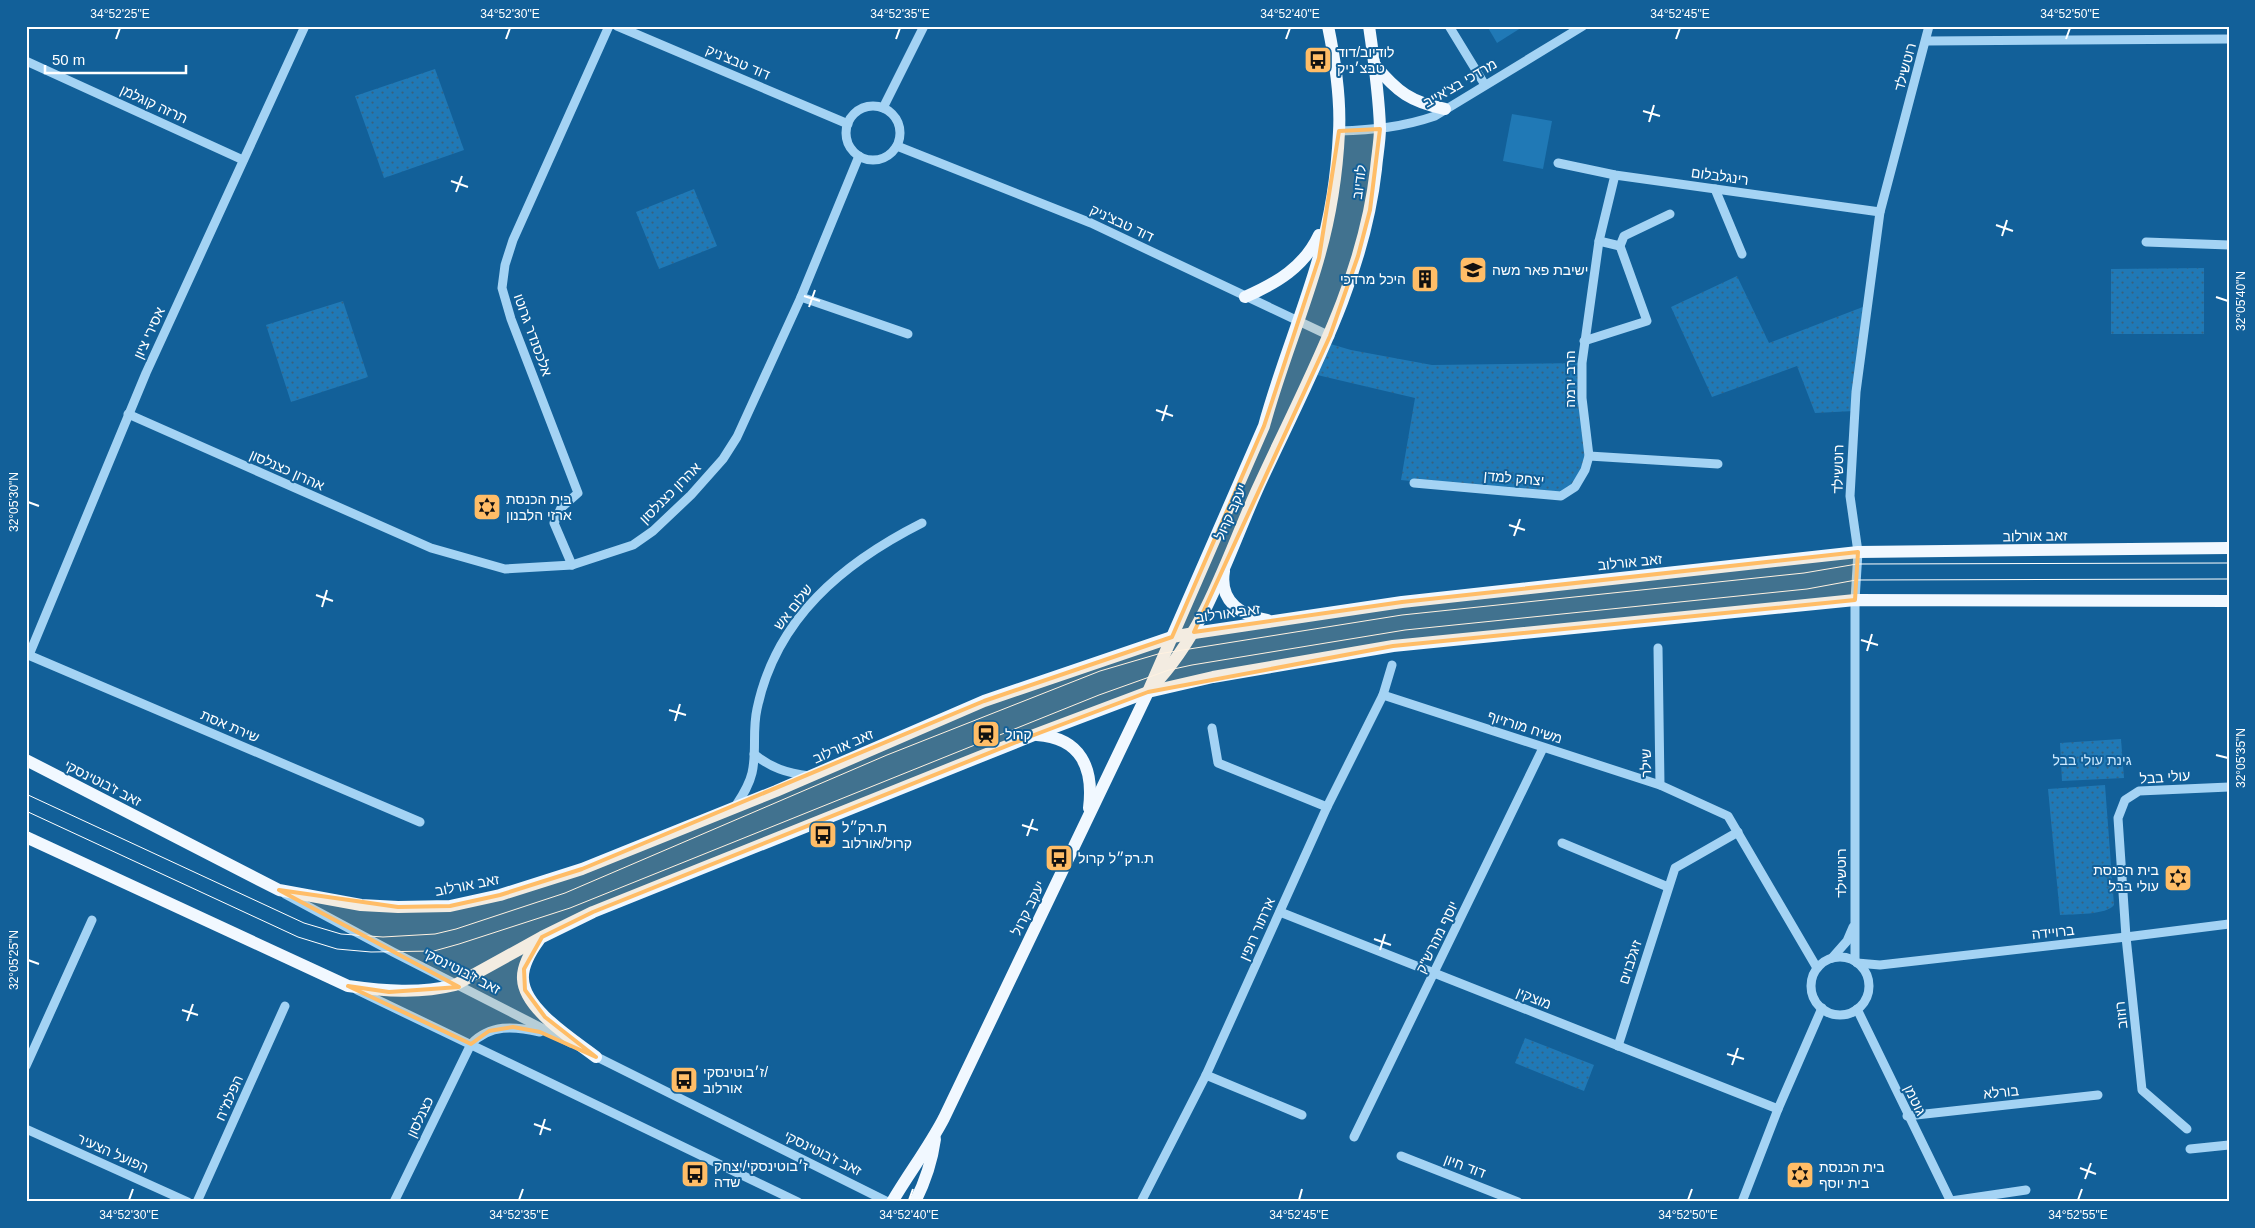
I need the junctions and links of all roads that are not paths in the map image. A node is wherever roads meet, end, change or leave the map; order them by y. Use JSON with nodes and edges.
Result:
{"nodes":[{"id":1,"x":305,"y":26,"type":"edge"},
{"id":2,"x":609,"y":26,"type":"edge"},
{"id":3,"x":618,"y":26,"type":"edge"},
{"id":4,"x":924,"y":26,"type":"edge"},
{"id":5,"x":1328,"y":26,"type":"edge"},
{"id":6,"x":1369,"y":26,"type":"edge"},
{"id":7,"x":1449,"y":26,"type":"edge"},
{"id":8,"x":1582,"y":26,"type":"edge"},
{"id":9,"x":1929,"y":26,"type":"edge"},
{"id":10,"x":2229,"y":39,"type":"edge"},
{"id":11,"x":1927,"y":41,"type":"junction"},
{"id":12,"x":26,"y":61,"type":"edge"},
{"id":13,"x":1375,"y":65,"type":"junction"},
{"id":14,"x":1485,"y":85,"type":"junction"},
{"id":15,"x":883,"y":108,"type":"junction"},
{"id":16,"x":1446,"y":109,"type":"junction"},
{"id":17,"x":848,"y":124,"type":"junction"},
{"id":18,"x":1380,"y":129,"type":"junction"},
{"id":19,"x":1339,"y":131,"type":"junction"},
{"id":20,"x":898,"y":146,"type":"junction"},
{"id":21,"x":859,"y":156,"type":"junction"},
{"id":22,"x":243,"y":160,"type":"junction"},
{"id":23,"x":1558,"y":163,"type":"dead end"},
{"id":24,"x":1615,"y":175,"type":"junction"},
{"id":25,"x":1715,"y":189,"type":"junction"},
{"id":26,"x":1880,"y":212,"type":"junction"},
{"id":27,"x":1329,"y":214,"type":"junction"},
{"id":28,"x":1670,"y":214,"type":"dead end"},
{"id":29,"x":1599,"y":241,"type":"junction"},
{"id":30,"x":2146,"y":242,"type":"dead end"},
{"id":31,"x":2229,"y":244,"type":"edge"},
{"id":32,"x":1620,"y":246,"type":"junction"},
{"id":33,"x":1742,"y":254,"type":"dead end"},
{"id":34,"x":801,"y":297,"type":"junction"},
{"id":35,"x":1245,"y":297,"type":"junction"},
{"id":36,"x":1297,"y":322,"type":"junction"},
{"id":37,"x":908,"y":334,"type":"dead end"},
{"id":38,"x":1330,"y":336,"type":"junction"},
{"id":39,"x":1584,"y":340,"type":"junction"},
{"id":40,"x":128,"y":414,"type":"junction"},
{"id":41,"x":1588,"y":456,"type":"junction"},
{"id":42,"x":1718,"y":464,"type":"dead end"},
{"id":43,"x":1414,"y":483,"type":"dead end"},
{"id":44,"x":922,"y":523,"type":"dead end"},
{"id":45,"x":2229,"y":548,"type":"edge"},
{"id":46,"x":1858,"y":552,"type":"junction"},
{"id":47,"x":1225,"y":564,"type":"junction"},
{"id":48,"x":572,"y":565,"type":"junction"},
{"id":49,"x":1855,"y":600,"type":"junction"},
{"id":50,"x":2229,"y":601,"type":"edge"},
{"id":51,"x":1287,"y":621,"type":"junction"},
{"id":52,"x":1194,"y":633,"type":"junction"},
{"id":53,"x":1172,"y":637,"type":"junction"},
{"id":54,"x":1658,"y":648,"type":"dead end"},
{"id":55,"x":28,"y":654,"type":"edge"},
{"id":56,"x":1392,"y":665,"type":"dead end"},
{"id":57,"x":1148,"y":692,"type":"junction"},
{"id":58,"x":1383,"y":695,"type":"junction"},
{"id":59,"x":1212,"y":728,"type":"dead end"},
{"id":60,"x":1034,"y":735,"type":"junction"},
{"id":61,"x":1543,"y":748,"type":"junction"},
{"id":62,"x":754,"y":754,"type":"junction"},
{"id":63,"x":26,"y":760,"type":"edge"},
{"id":64,"x":809,"y":776,"type":"junction"},
{"id":65,"x":1660,"y":785,"type":"junction"},
{"id":66,"x":2229,"y":787,"type":"edge"},
{"id":67,"x":735,"y":807,"type":"junction"},
{"id":68,"x":1327,"y":807,"type":"junction"},
{"id":69,"x":1088,"y":816,"type":"junction"},
{"id":70,"x":420,"y":822,"type":"dead end"},
{"id":71,"x":1738,"y":832,"type":"junction"},
{"id":72,"x":26,"y":837,"type":"edge"},
{"id":73,"x":1562,"y":843,"type":"dead end"},
{"id":74,"x":1668,"y":888,"type":"junction"},
{"id":75,"x":279,"y":890,"type":"junction"},
{"id":76,"x":1280,"y":912,"type":"junction"},
{"id":77,"x":1854,"y":919,"type":"junction"},
{"id":78,"x":92,"y":920,"type":"dead end"},
{"id":79,"x":2229,"y":924,"type":"edge"},
{"id":80,"x":542,"y":937,"type":"junction"},
{"id":81,"x":2126,"y":938,"type":"junction"},
{"id":82,"x":1832,"y":958,"type":"junction"},
{"id":83,"x":1856,"y":962,"type":"junction"},
{"id":84,"x":1880,"y":965,"type":"junction"},
{"id":85,"x":1817,"y":968,"type":"junction"},
{"id":86,"x":1435,"y":973,"type":"junction"},
{"id":87,"x":1868,"y":979,"type":"junction"},
{"id":88,"x":455,"y":985,"type":"junction"},
{"id":89,"x":348,"y":986,"type":"junction"},
{"id":90,"x":285,"y":1006,"type":"dead end"},
{"id":91,"x":1822,"y":1008,"type":"junction"},
{"id":92,"x":1857,"y":1009,"type":"junction"},
{"id":93,"x":570,"y":1043,"type":"junction"},
{"id":94,"x":471,"y":1044,"type":"junction"},
{"id":95,"x":1618,"y":1046,"type":"junction"},
{"id":96,"x":596,"y":1057,"type":"junction"},
{"id":97,"x":26,"y":1066,"type":"edge"},
{"id":98,"x":1206,"y":1075,"type":"junction"},
{"id":99,"x":2098,"y":1095,"type":"dead end"},
{"id":100,"x":1778,"y":1109,"type":"junction"},
{"id":101,"x":1302,"y":1115,"type":"dead end"},
{"id":102,"x":1907,"y":1116,"type":"junction"},
{"id":103,"x":26,"y":1129,"type":"edge"},
{"id":104,"x":2187,"y":1129,"type":"dead end"},
{"id":105,"x":935,"y":1137,"type":"junction"},
{"id":106,"x":1354,"y":1138,"type":"dead end"},
{"id":107,"x":2229,"y":1146,"type":"edge"},
{"id":108,"x":2190,"y":1149,"type":"dead end"},
{"id":109,"x":1401,"y":1156,"type":"dead end"},
{"id":110,"x":2026,"y":1190,"type":"dead end"},
{"id":111,"x":184,"y":1201,"type":"edge"},
{"id":112,"x":1951,"y":1201,"type":"edge"},
{"id":113,"x":198,"y":1202,"type":"edge"},
{"id":114,"x":394,"y":1202,"type":"edge"},
{"id":115,"x":798,"y":1202,"type":"edge"},
{"id":116,"x":888,"y":1202,"type":"edge"},
{"id":117,"x":892,"y":1202,"type":"edge"},
{"id":118,"x":915,"y":1202,"type":"edge"},
{"id":119,"x":1141,"y":1202,"type":"edge"},
{"id":120,"x":1518,"y":1202,"type":"edge"},
{"id":121,"x":1742,"y":1202,"type":"edge"}],
"edges":[{"from":1,"to":22,"type":"street","name":"אסירי ציון"},
{"from":2,"to":48,"type":"street","name":"אלכסנדר גרוטו"},
{"from":3,"to":17,"type":"street","name":"דוד טבצ'ניק"},
{"from":4,"to":15,"type":"street"},
{"from":5,"to":19,"type":"main road","name":"לודיוב"},
{"from":6,"to":13,"type":"main road","name":"לודיוב"},
{"from":7,"to":14,"type":"street"},
{"from":8,"to":14,"type":"street","name":"מרדכי בצ'אייב"},
{"from":9,"to":11,"type":"street","name":"רוטשילד"},
{"from":10,"to":11,"type":"street"},
{"from":11,"to":26,"type":"street","name":"רוטשילד"},
{"from":12,"to":22,"type":"street","name":"תרזה קוגלמן"},
{"from":13,"to":16,"type":"main road"},
{"from":13,"to":18,"type":"main road","name":"לודיוב"},
{"from":14,"to":16,"type":"street","name":"מרדכי בצ'אייב"},
{"from":15,"to":17,"type":"street"},
{"from":15,"to":20,"type":"street"},
{"from":16,"to":18,"type":"street","name":"מרדכי בצ'אייב"},
{"from":17,"to":21,"type":"street"},
{"from":18,"to":19,"type":"street","name":"מרדכי בצ'אייב"},
{"from":18,"to":38,"type":"main road","name":"לודיוב"},
{"from":19,"to":27,"type":"main road","name":"לודיוב"},
{"from":20,"to":21,"type":"street"},
{"from":20,"to":35,"type":"street","name":"דוד טבצ'ניק"},
{"from":21,"to":34,"type":"street","name":"אהרון כצנלסון"},
{"from":22,"to":40,"type":"street","name":"אסירי ציון"},
{"from":23,"to":24,"type":"street","name":"רינגלבלום"},
{"from":24,"to":25,"type":"street","name":"רינגלבלום"},
{"from":24,"to":29,"type":"street","name":"הרב ירמה"},
{"from":25,"to":26,"type":"street","name":"רינגלבלום"},
{"from":25,"to":33,"type":"street"},
{"from":26,"to":46,"type":"street","name":"רוטשילד"},
{"from":27,"to":35,"type":"main road"},
{"from":27,"to":36,"type":"main road","name":"לודיוב"},
{"from":28,"to":32,"type":"street"},
{"from":29,"to":32,"type":"street"},
{"from":29,"to":39,"type":"street","name":"הרב ירמה"},
{"from":30,"to":31,"type":"street"},
{"from":32,"to":39,"type":"street"},
{"from":34,"to":37,"type":"street"},
{"from":34,"to":48,"type":"street","name":"אהרון כצנלסון"},
{"from":35,"to":36,"type":"street","name":"דוד טבצ'ניק"},
{"from":36,"to":38,"type":"street","name":"דוד טבצ'ניק"},
{"from":36,"to":53,"type":"main road","name":"יעקב קרול"},
{"from":38,"to":47,"type":"main road","name":"יעקב קרול"},
{"from":39,"to":41,"type":"street","name":"הרב ירמה"},
{"from":40,"to":48,"type":"street","name":"אהרון כצנלסון"},
{"from":40,"to":55,"type":"street","name":"אסירי ציון"},
{"from":41,"to":42,"type":"street"},
{"from":41,"to":43,"type":"street","name":"יצחק למדן"},
{"from":44,"to":62,"type":"street","name":"שלום אש"},
{"from":45,"to":46,"type":"main road","name":"זאב אורלוב"},
{"from":46,"to":49,"type":"street","name":"רוטשילד"},
{"from":46,"to":51,"type":"main road","name":"זאב אורלוב"},
{"from":47,"to":51,"type":"main road"},
{"from":47,"to":52,"type":"main road","name":"יעקב קרול"},
{"from":49,"to":50,"type":"main road"},
{"from":49,"to":57,"type":"main road"},
{"from":49,"to":77,"type":"street","name":"רוטשילד"},
{"from":51,"to":52,"type":"main road","name":"זאב אורלוב"},
{"from":52,"to":53,"type":"main road","name":"זאב אורלוב"},
{"from":52,"to":57,"type":"main road","name":"יעקב קרול"},
{"from":53,"to":57,"type":"main road","name":"יעקב קרול"},
{"from":53,"to":64,"type":"main road","name":"זאב אורלוב"},
{"from":54,"to":65,"type":"street","name":"שילר"},
{"from":55,"to":70,"type":"street","name":"שירת אסת"},
{"from":56,"to":58,"type":"street","name":"ארתור רופין"},
{"from":57,"to":60,"type":"main road"},
{"from":57,"to":69,"type":"main road","name":"יעקב קרול"},
{"from":58,"to":61,"type":"street","name":"משיח מורזיוף"},
{"from":58,"to":68,"type":"street","name":"ארתור רופין"},
{"from":59,"to":68,"type":"street"},
{"from":60,"to":69,"type":"main road"},
{"from":60,"to":80,"type":"main road"},
{"from":61,"to":65,"type":"street","name":"משיח מורזיוף"},
{"from":61,"to":86,"type":"street","name":"יוסף מהרש\"ק"},
{"from":62,"to":64,"type":"street"},
{"from":62,"to":67,"type":"street","name":"שלום אש"},
{"from":63,"to":75,"type":"main road","name":"זאב ז'בוטינסקי"},
{"from":64,"to":67,"type":"main road","name":"זאב אורלוב"},
{"from":65,"to":71,"type":"street","name":"שילר"},
{"from":66,"to":81,"type":"street","name":"עולי בבל"},
{"from":67,"to":75,"type":"main road","name":"זאב אורלוב"},
{"from":68,"to":76,"type":"street","name":"ארתור רופין"},
{"from":69,"to":105,"type":"main road","name":"יעקב קרול"},
{"from":71,"to":74,"type":"street","name":"זיגלבוים"},
{"from":71,"to":85,"type":"street"},
{"from":72,"to":89,"type":"main road"},
{"from":73,"to":74,"type":"street"},
{"from":74,"to":95,"type":"street","name":"זיגלבוים"},
{"from":75,"to":88,"type":"street","name":"זאב ז'בוטינסקי"},
{"from":76,"to":86,"type":"street","name":"מוצקין"},
{"from":76,"to":98,"type":"street","name":"ארתור רופין"},
{"from":77,"to":82,"type":"street","name":"רוטשילד"},
{"from":77,"to":83,"type":"street","name":"רוטשילד"},
{"from":78,"to":97,"type":"street"},
{"from":79,"to":81,"type":"street","name":"ברויידה"},
{"from":80,"to":88,"type":"main road"},
{"from":80,"to":96,"type":"main road"},
{"from":81,"to":84,"type":"street","name":"ברויידה"},
{"from":81,"to":104,"type":"street","name":"רוזוב"},
{"from":82,"to":83,"type":"street"},
{"from":82,"to":85,"type":"street"},
{"from":83,"to":84,"type":"street","name":"ברויידה"},
{"from":83,"to":87,"type":"street"},
{"from":84,"to":87,"type":"street"},
{"from":85,"to":91,"type":"street"},
{"from":86,"to":95,"type":"street","name":"מוצקין"},
{"from":86,"to":106,"type":"street","name":"יוסף מהרש\"ק"},
{"from":87,"to":92,"type":"street"},
{"from":88,"to":89,"type":"main road"},
{"from":88,"to":93,"type":"street","name":"זאב ז'בוטינסקי"},
{"from":89,"to":94,"type":"street"},
{"from":90,"to":113,"type":"street","name":"הפלמ\"ח"},
{"from":91,"to":92,"type":"street"},
{"from":91,"to":100,"type":"street"},
{"from":92,"to":102,"type":"street","name":"גוטמן"},
{"from":93,"to":94,"type":"street"},
{"from":93,"to":96,"type":"street","name":"זאב ז'בוטינסקי"},
{"from":94,"to":114,"type":"street","name":"כצנלסון"},
{"from":94,"to":115,"type":"street"},
{"from":95,"to":100,"type":"street","name":"מוצקין"},
{"from":96,"to":116,"type":"street","name":"זאב ז'בוטינסקי"},
{"from":98,"to":101,"type":"street"},
{"from":98,"to":119,"type":"street","name":"ארתור רופין"},
{"from":99,"to":102,"type":"street","name":"בורלא"},
{"from":100,"to":121,"type":"street"},
{"from":102,"to":112,"type":"street","name":"גוטמן"},
{"from":103,"to":111,"type":"street","name":"הפועל הצעיר"},
{"from":105,"to":117,"type":"main road","name":"יעקב קרול"},
{"from":105,"to":118,"type":"main road","name":"יעקב קרול"},
{"from":107,"to":108,"type":"street"},
{"from":109,"to":120,"type":"street","name":"דוד חיון"},
{"from":110,"to":112,"type":"street"}]}
